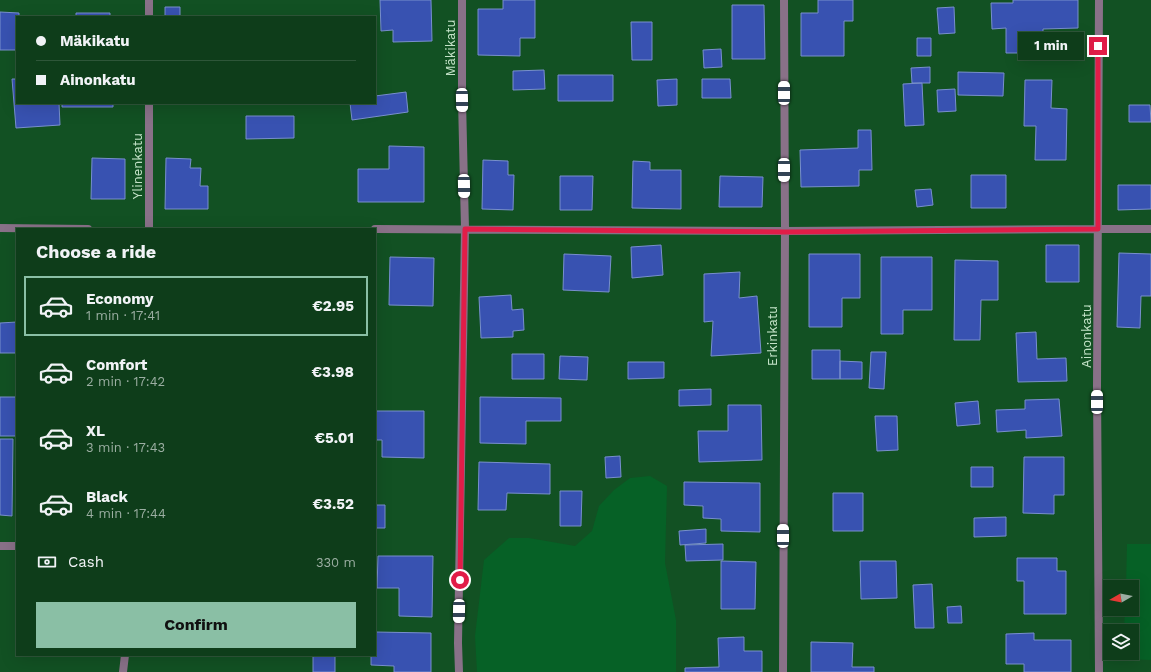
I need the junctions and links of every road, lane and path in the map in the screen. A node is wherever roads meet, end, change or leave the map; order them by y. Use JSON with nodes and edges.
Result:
{"nodes":[{"id":1,"x":149,"y":0,"type":"edge"},
{"id":2,"x":462,"y":0,"type":"edge"},
{"id":3,"x":784,"y":0,"type":"edge"},
{"id":4,"x":1098,"y":0,"type":"edge"},
{"id":5,"x":149,"y":16,"type":"edge"},
{"id":6,"x":149,"y":104,"type":"edge"},
{"id":7,"x":0,"y":228,"type":"edge"},
{"id":8,"x":16,"y":228,"type":"edge"},
{"id":9,"x":149,"y":228,"type":"edge"},
{"id":10,"x":376,"y":229,"type":"edge"},
{"id":11,"x":465,"y":229,"type":"junction"},
{"id":12,"x":1098,"y":229,"type":"junction"},
{"id":13,"x":1151,"y":229,"type":"edge"},
{"id":14,"x":785,"y":232,"type":"junction"},
{"id":15,"x":0,"y":546,"type":"edge"},
{"id":16,"x":16,"y":546,"type":"edge"},
{"id":17,"x":125,"y":656,"type":"edge"},
{"id":18,"x":123,"y":672,"type":"edge"},
{"id":19,"x":459,"y":672,"type":"edge"},
{"id":20,"x":783,"y":672,"type":"edge"},
{"id":21,"x":1099,"y":672,"type":"edge"}],
"edges":[{"from":1,"to":5,"type":"street"},
{"from":2,"to":11,"type":"street","name":"Mäkikatu"},
{"from":3,"to":14,"type":"street","name":"Erkinkatu"},
{"from":4,"to":12,"type":"street","name":"Ainonkatu"},
{"from":6,"to":9,"type":"street","name":"Ylinenkatu"},
{"from":7,"to":8,"type":"street"},
{"from":10,"to":11,"type":"street"},
{"from":11,"to":14,"type":"street"},
{"from":11,"to":19,"type":"street","name":"Mäkikatu"},
{"from":12,"to":13,"type":"street"},
{"from":12,"to":14,"type":"street"},
{"from":12,"to":21,"type":"street","name":"Ainonkatu"},
{"from":14,"to":20,"type":"street","name":"Erkinkatu"},
{"from":15,"to":16,"type":"street"},
{"from":17,"to":18,"type":"street"}]}
